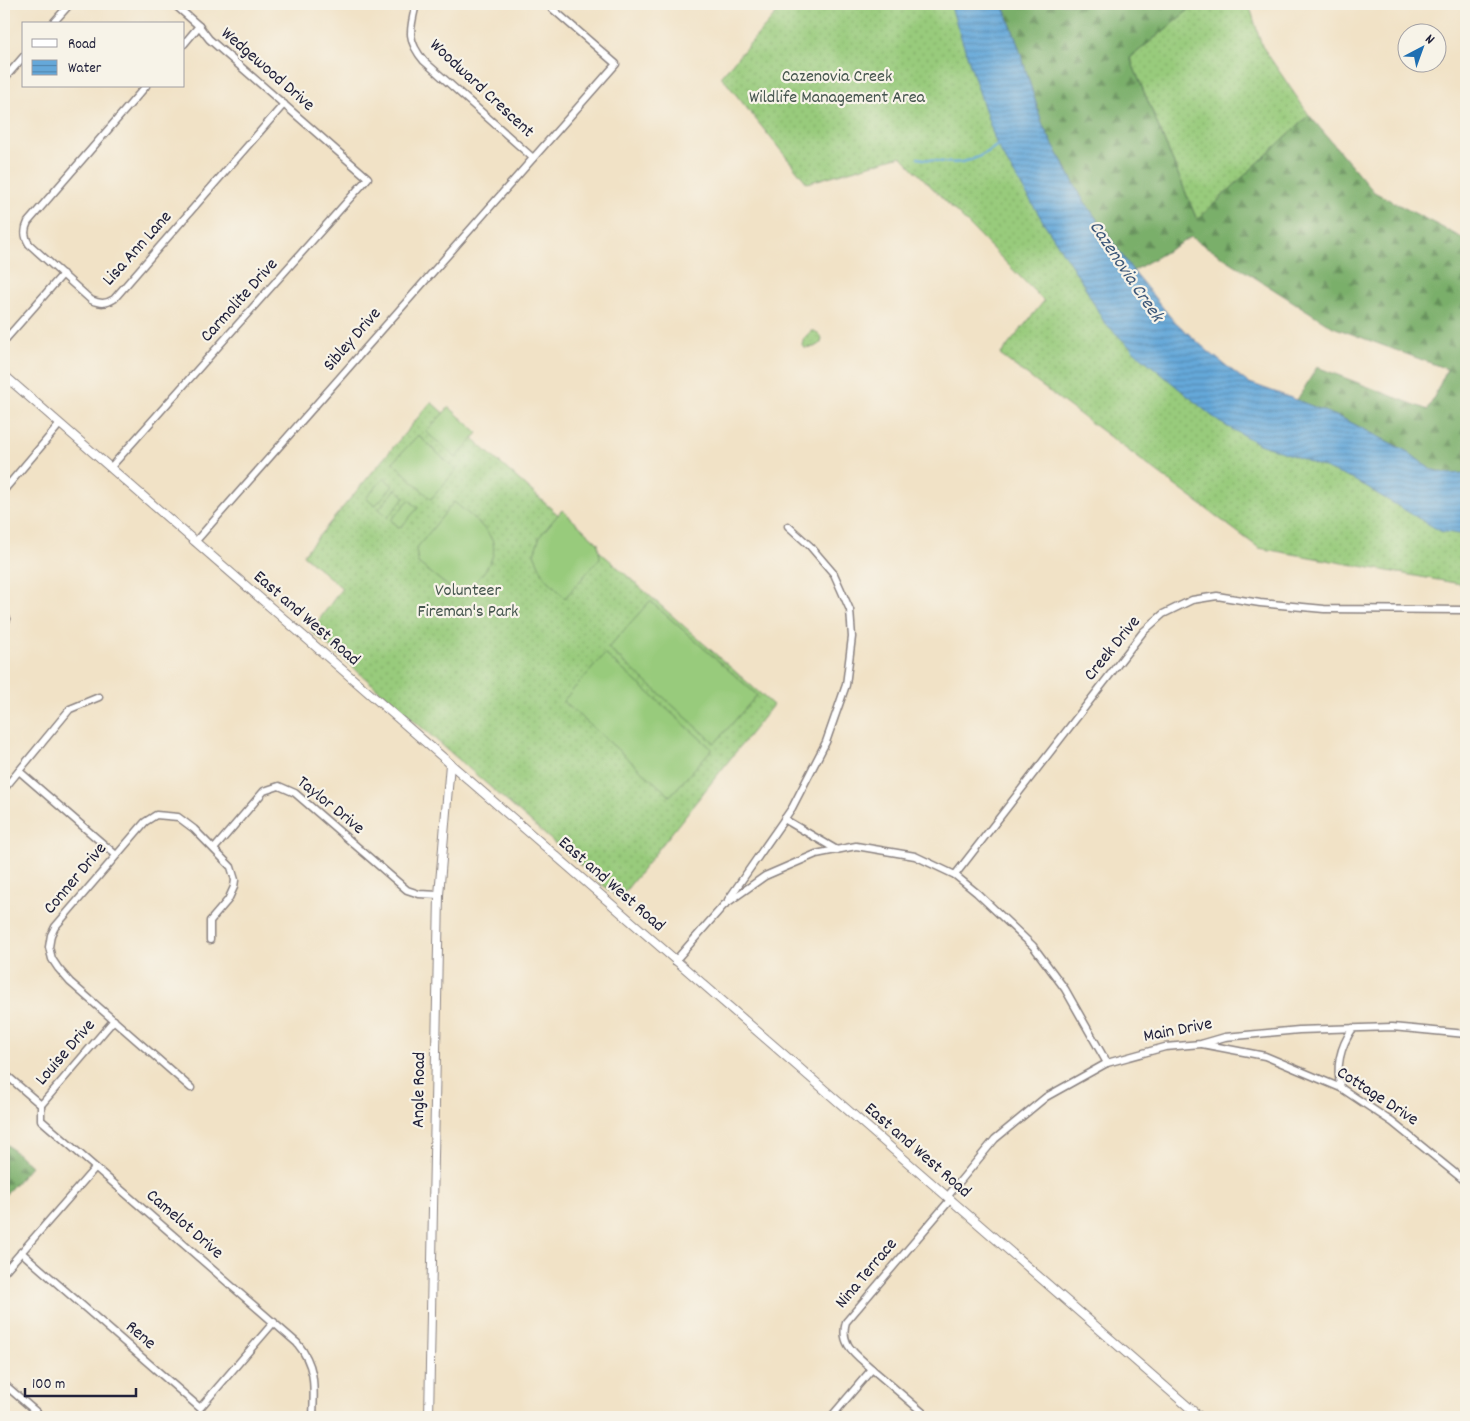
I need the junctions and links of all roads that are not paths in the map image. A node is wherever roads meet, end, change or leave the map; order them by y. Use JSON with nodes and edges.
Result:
{"nodes":[{"id":1,"x":70,"y":4,"type":"edge"},
{"id":2,"x":174,"y":4,"type":"edge"},
{"id":3,"x":416,"y":4,"type":"edge"},
{"id":4,"x":547,"y":4,"type":"edge"},
{"id":5,"x":54,"y":22,"type":"edge"},
{"id":6,"x":199,"y":26,"type":"junction"},
{"id":7,"x":185,"y":43,"type":"edge"},
{"id":8,"x":22,"y":58,"type":"edge"},
{"id":9,"x":4,"y":79,"type":"edge"},
{"id":10,"x":144,"y":88,"type":"edge"},
{"id":11,"x":284,"y":104,"type":"junction"},
{"id":12,"x":343,"y":156,"type":"joint"},
{"id":13,"x":533,"y":158,"type":"junction"},
{"id":14,"x":63,"y":274,"type":"junction"},
{"id":15,"x":4,"y":342,"type":"edge"},
{"id":16,"x":4,"y":375,"type":"edge"},
{"id":17,"x":60,"y":424,"type":"junction"},
{"id":18,"x":110,"y":468,"type":"junction"},
{"id":19,"x":4,"y":490,"type":"edge"},
{"id":20,"x":788,"y":526,"type":"dead end"},
{"id":21,"x":195,"y":542,"type":"junction"},
{"id":22,"x":1466,"y":610,"type":"edge"},
{"id":23,"x":4,"y":616,"type":"edge"},
{"id":24,"x":4,"y":623,"type":"edge"},
{"id":25,"x":99,"y":698,"type":"dead end"},
{"id":26,"x":450,"y":764,"type":"junction"},
{"id":27,"x":19,"y":771,"type":"junction"},
{"id":28,"x":4,"y":789,"type":"edge"},
{"id":29,"x":784,"y":819,"type":"junction"},
{"id":30,"x":214,"y":849,"type":"junction"},
{"id":31,"x":837,"y":850,"type":"junction"},
{"id":32,"x":116,"y":855,"type":"junction"},
{"id":33,"x":954,"y":875,"type":"junction"},
{"id":34,"x":439,"y":895,"type":"junction"},
{"id":35,"x":724,"y":905,"type":"junction"},
{"id":36,"x":210,"y":940,"type":"dead end"},
{"id":37,"x":675,"y":961,"type":"junction"},
{"id":38,"x":114,"y":1020,"type":"junction"},
{"id":39,"x":1352,"y":1028,"type":"junction"},
{"id":40,"x":1466,"y":1034,"type":"edge"},
{"id":41,"x":1201,"y":1044,"type":"junction"},
{"id":42,"x":1107,"y":1064,"type":"junction"},
{"id":43,"x":4,"y":1073,"type":"edge"},
{"id":44,"x":191,"y":1088,"type":"dead end"},
{"id":45,"x":1341,"y":1088,"type":"junction"},
{"id":46,"x":41,"y":1106,"type":"junction"},
{"id":47,"x":95,"y":1168,"type":"junction"},
{"id":48,"x":1466,"y":1182,"type":"edge"},
{"id":49,"x":948,"y":1198,"type":"junction"},
{"id":50,"x":21,"y":1252,"type":"junction"},
{"id":51,"x":4,"y":1272,"type":"edge"},
{"id":52,"x":274,"y":1322,"type":"junction"},
{"id":53,"x":872,"y":1369,"type":"junction"},
{"id":54,"x":4,"y":1384,"type":"edge"},
{"id":55,"x":42,"y":1417,"type":"edge"},
{"id":56,"x":313,"y":1417,"type":"edge"},
{"id":57,"x":428,"y":1417,"type":"edge"},
{"id":58,"x":830,"y":1417,"type":"edge"},
{"id":59,"x":928,"y":1417,"type":"edge"},
{"id":60,"x":1200,"y":1417,"type":"edge"}],
"edges":[{"from":1,"to":5,"type":"street"},
{"from":2,"to":6,"type":"street","name":"Wedgewood Drive"},
{"from":3,"to":13,"type":"street","name":"Woodward Crescent"},
{"from":4,"to":13,"type":"street","name":"Woodward Crescent"},
{"from":6,"to":7,"type":"street"},
{"from":6,"to":11,"type":"street","name":"Wedgewood Drive"},
{"from":8,"to":9,"type":"street"},
{"from":10,"to":14,"type":"street","name":"Lisa Ann Lane"},
{"from":11,"to":12,"type":"street","name":"Wedgewood Drive"},
{"from":11,"to":14,"type":"street","name":"Lisa Ann Lane"},
{"from":12,"to":18,"type":"street","name":"Carmolite Drive"},
{"from":13,"to":21,"type":"street","name":"Sibley Drive"},
{"from":14,"to":15,"type":"street"},
{"from":16,"to":17,"type":"street","name":"East and West Road"},
{"from":17,"to":18,"type":"street","name":"East and West Road"},
{"from":17,"to":19,"type":"street"},
{"from":18,"to":21,"type":"street","name":"East and West Road"},
{"from":20,"to":29,"type":"street"},
{"from":21,"to":26,"type":"street","name":"East and West Road"},
{"from":22,"to":33,"type":"street","name":"Creek Drive"},
{"from":23,"to":24,"type":"street"},
{"from":25,"to":27,"type":"street"},
{"from":26,"to":34,"type":"street","name":"Angle Road"},
{"from":26,"to":37,"type":"street","name":"East and West Road"},
{"from":27,"to":28,"type":"street"},
{"from":27,"to":32,"type":"street"},
{"from":29,"to":31,"type":"street"},
{"from":29,"to":35,"type":"street"},
{"from":30,"to":32,"type":"street","name":"Conner Drive"},
{"from":30,"to":34,"type":"street","name":"Taylor Drive"},
{"from":30,"to":36,"type":"street"},
{"from":31,"to":33,"type":"street"},
{"from":31,"to":35,"type":"street"},
{"from":32,"to":38,"type":"street","name":"Conner Drive"},
{"from":33,"to":42,"type":"street"},
{"from":34,"to":57,"type":"street","name":"Angle Road"},
{"from":35,"to":37,"type":"street"},
{"from":37,"to":49,"type":"street","name":"East and West Road"},
{"from":38,"to":44,"type":"street","name":"Conner Drive"},
{"from":38,"to":46,"type":"street","name":"Louise Drive"},
{"from":39,"to":40,"type":"street","name":"Main Drive"},
{"from":39,"to":41,"type":"street","name":"Main Drive"},
{"from":39,"to":45,"type":"street"},
{"from":41,"to":42,"type":"street","name":"Main Drive"},
{"from":41,"to":45,"type":"street","name":"Cottage Drive"},
{"from":42,"to":49,"type":"street","name":"Main Drive"},
{"from":43,"to":46,"type":"street","name":"Camelot Drive"},
{"from":45,"to":48,"type":"street","name":"Cottage Drive"},
{"from":46,"to":47,"type":"street","name":"Camelot Drive"},
{"from":47,"to":50,"type":"street"},
{"from":47,"to":52,"type":"street","name":"Camelot Drive"},
{"from":49,"to":53,"type":"street","name":"Nina Terrace"},
{"from":49,"to":60,"type":"street","name":"East and West Road"},
{"from":50,"to":51,"type":"street"},
{"from":50,"to":52,"type":"street","name":"Rene"},
{"from":52,"to":56,"type":"street","name":"Camelot Drive"},
{"from":53,"to":58,"type":"street"},
{"from":53,"to":59,"type":"street","name":"Nina Terrace"},
{"from":54,"to":55,"type":"street"}]}
